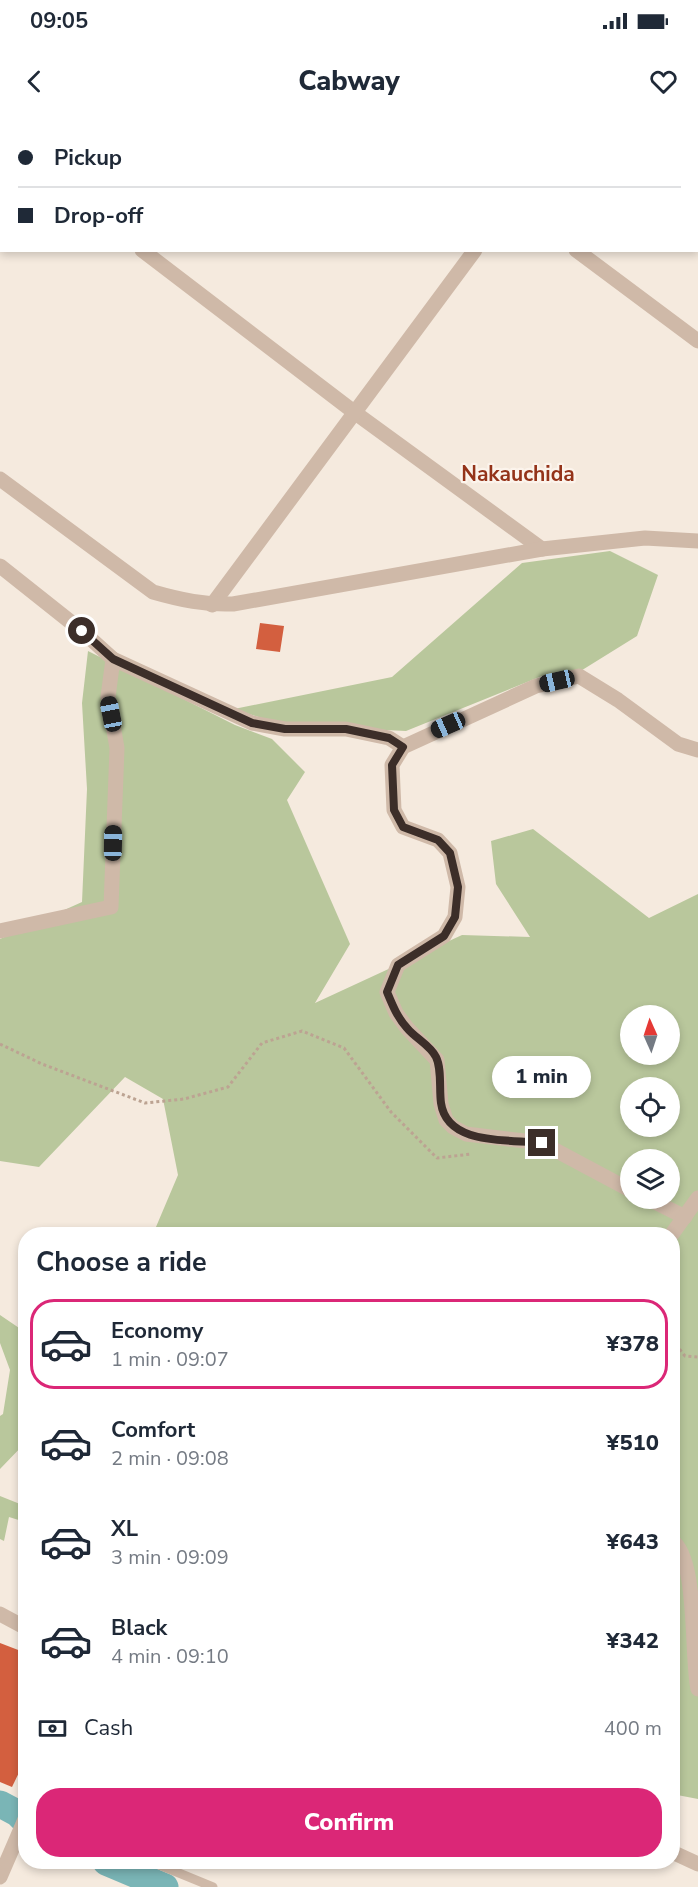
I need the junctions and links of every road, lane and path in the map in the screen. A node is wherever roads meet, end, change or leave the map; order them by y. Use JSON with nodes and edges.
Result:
{"nodes":[{"id":1,"x":145,"y":252,"type":"edge"},
{"id":2,"x":474,"y":252,"type":"edge"},
{"id":3,"x":579,"y":252,"type":"edge"},
{"id":4,"x":698,"y":341,"type":"edge"},
{"id":5,"x":354,"y":412,"type":"junction"},
{"id":6,"x":0,"y":479,"type":"edge"},
{"id":7,"x":698,"y":541,"type":"edge"},
{"id":8,"x":542,"y":549,"type":"junction"},
{"id":9,"x":0,"y":566,"type":"edge"},
{"id":10,"x":212,"y":605,"type":"junction"},
{"id":11,"x":113,"y":659,"type":"junction"},
{"id":12,"x":403,"y":747,"type":"junction"},
{"id":13,"x":698,"y":750,"type":"edge"},
{"id":14,"x":0,"y":931,"type":"edge"},
{"id":15,"x":0,"y":1044,"type":"edge"},
{"id":16,"x":471,"y":1155,"type":"dead end"},
{"id":17,"x":620,"y":1185,"type":"edge"},
{"id":18,"x":698,"y":1198,"type":"edge"},
{"id":19,"x":669,"y":1209,"type":"edge"},
{"id":20,"x":685,"y":1217,"type":"junction"},
{"id":21,"x":677,"y":1227,"type":"edge"},
{"id":22,"x":680,"y":1350,"type":"edge"},
{"id":23,"x":698,"y":1357,"type":"edge"},
{"id":24,"x":680,"y":1551,"type":"edge"},
{"id":25,"x":0,"y":1614,"type":"edge"},
{"id":26,"x":18,"y":1624,"type":"edge"},
{"id":27,"x":698,"y":1689,"type":"edge"},
{"id":28,"x":18,"y":1835,"type":"edge"},
{"id":29,"x":680,"y":1856,"type":"edge"},
{"id":30,"x":698,"y":1864,"type":"edge"},
{"id":31,"x":169,"y":1869,"type":"edge"},
{"id":32,"x":0,"y":1878,"type":"edge"},
{"id":33,"x":213,"y":1887,"type":"edge"}],
"edges":[{"from":1,"to":5,"type":"street"},
{"from":2,"to":5,"type":"street"},
{"from":3,"to":4,"type":"street"},
{"from":5,"to":8,"type":"street"},
{"from":5,"to":10,"type":"street"},
{"from":6,"to":10,"type":"street"},
{"from":7,"to":8,"type":"street"},
{"from":8,"to":10,"type":"street"},
{"from":9,"to":11,"type":"street"},
{"from":11,"to":12,"type":"street"},
{"from":11,"to":14,"type":"street"},
{"from":12,"to":13,"type":"street"},
{"from":12,"to":17,"type":"street"},
{"from":15,"to":16,"type":"path"},
{"from":18,"to":20,"type":"street"},
{"from":19,"to":20,"type":"street"},
{"from":20,"to":21,"type":"street"},
{"from":22,"to":23,"type":"path"},
{"from":24,"to":27,"type":"street"},
{"from":25,"to":26,"type":"street"},
{"from":28,"to":32,"type":"street"},
{"from":29,"to":30,"type":"street"},
{"from":31,"to":33,"type":"lane"}]}
